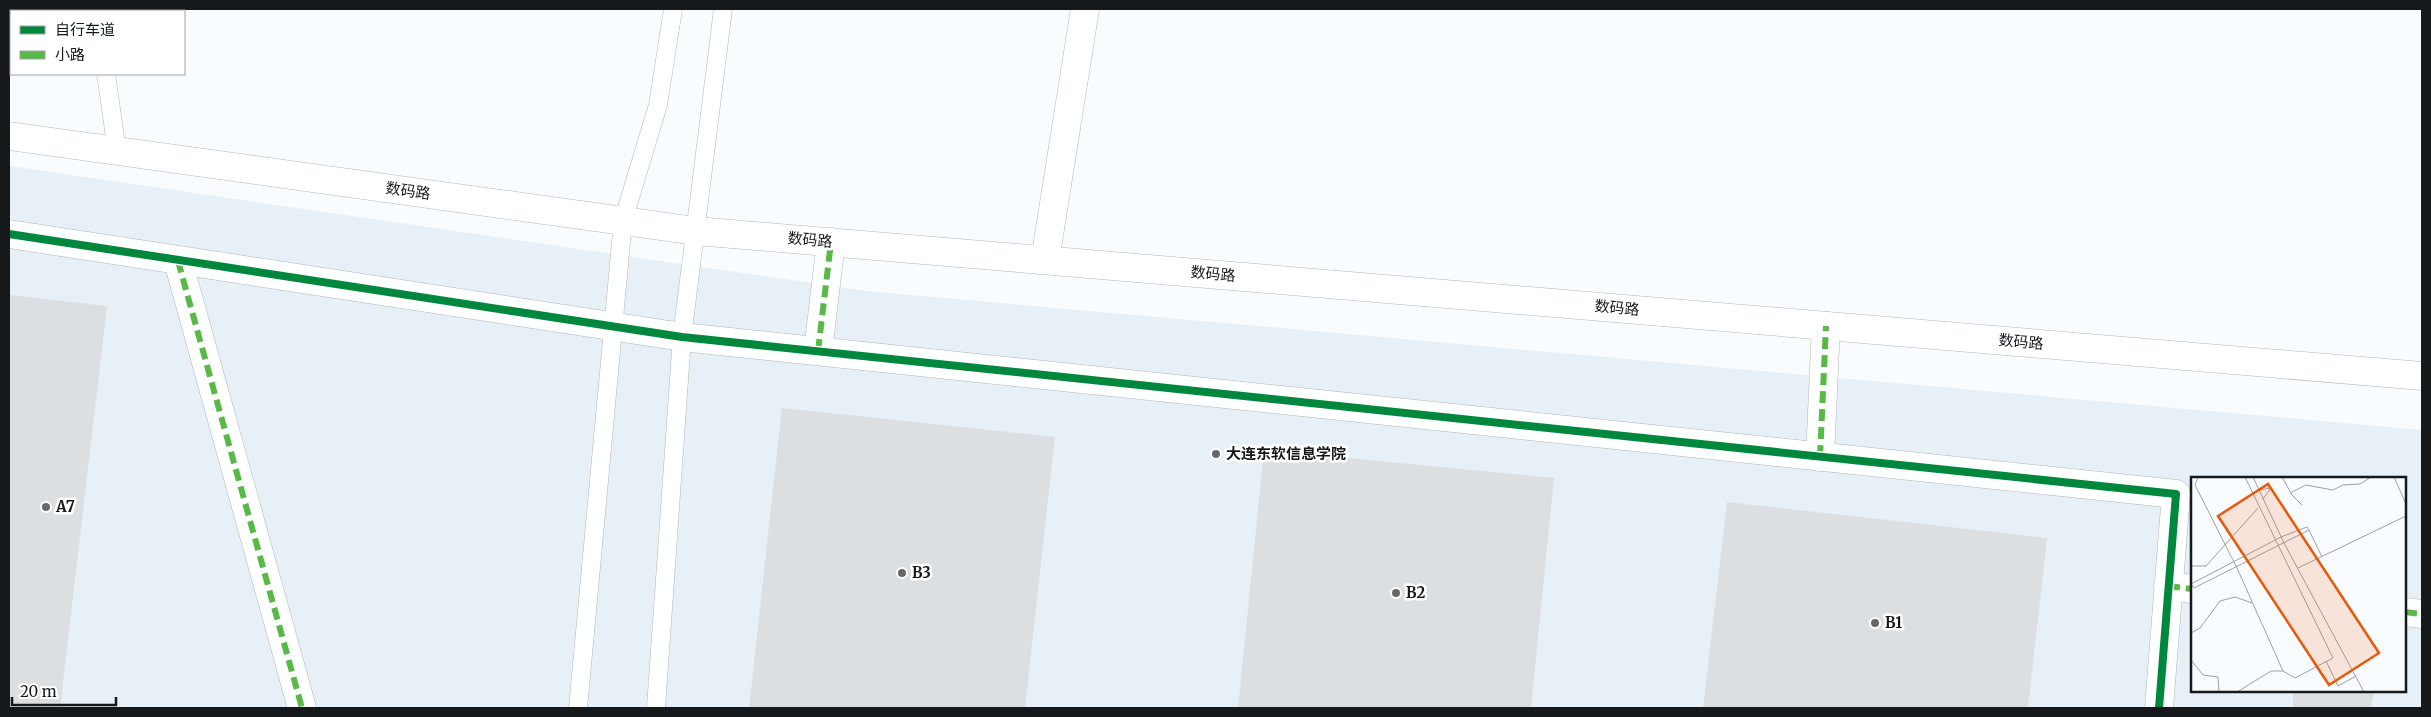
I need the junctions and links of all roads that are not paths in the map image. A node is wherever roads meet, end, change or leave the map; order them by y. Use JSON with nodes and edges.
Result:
{"nodes":[{"id":1,"x":673,"y":9,"type":"edge"},
{"id":2,"x":723,"y":9,"type":"edge"},
{"id":3,"x":1085,"y":9,"type":"edge"},
{"id":4,"x":106,"y":75,"type":"edge"},
{"id":5,"x":9,"y":136,"type":"edge"},
{"id":6,"x":117,"y":151,"type":"junction"},
{"id":7,"x":624,"y":221,"type":"junction"},
{"id":8,"x":696,"y":231,"type":"junction"},
{"id":9,"x":9,"y":234,"type":"edge"},
{"id":10,"x":831,"y":242,"type":"junction"},
{"id":11,"x":1045,"y":260,"type":"junction"},
{"id":12,"x":178,"y":261,"type":"junction"},
{"id":13,"x":614,"y":326,"type":"junction"},
{"id":14,"x":1826,"y":326,"type":"junction"},
{"id":15,"x":682,"y":337,"type":"junction"},
{"id":16,"x":818,"y":351,"type":"junction"},
{"id":17,"x":2422,"y":376,"type":"edge"},
{"id":18,"x":1820,"y":456,"type":"junction"},
{"id":19,"x":2180,"y":587,"type":"edge"},
{"id":20,"x":2406,"y":612,"type":"edge"},
{"id":21,"x":2422,"y":614,"type":"edge"},
{"id":22,"x":302,"y":708,"type":"edge"},
{"id":23,"x":578,"y":708,"type":"edge"},
{"id":24,"x":656,"y":708,"type":"edge"},
{"id":25,"x":2159,"y":708,"type":"edge"}],
"edges":[{"from":1,"to":7,"type":"lane"},
{"from":2,"to":8,"type":"lane"},
{"from":3,"to":11,"type":"street"},
{"from":4,"to":6,"type":"lane"},
{"from":5,"to":6,"type":"street","name":"数码路"},
{"from":6,"to":7,"type":"street","name":"数码路"},
{"from":7,"to":8,"type":"street","name":"数码路"},
{"from":7,"to":13,"type":"lane"},
{"from":8,"to":10,"type":"street","name":"数码路"},
{"from":8,"to":15,"type":"lane"},
{"from":9,"to":12,"type":"street"},
{"from":10,"to":11,"type":"street","name":"数码路"},
{"from":10,"to":16,"type":"street"},
{"from":11,"to":14,"type":"street","name":"数码路"},
{"from":12,"to":13,"type":"street"},
{"from":12,"to":22,"type":"street"},
{"from":13,"to":15,"type":"street"},
{"from":13,"to":23,"type":"lane"},
{"from":14,"to":17,"type":"street","name":"数码路"},
{"from":14,"to":18,"type":"street"},
{"from":15,"to":16,"type":"street"},
{"from":15,"to":24,"type":"lane"},
{"from":16,"to":18,"type":"street"},
{"from":18,"to":19,"type":"street"},
{"from":19,"to":25,"type":"street"},
{"from":20,"to":21,"type":"street"}]}
